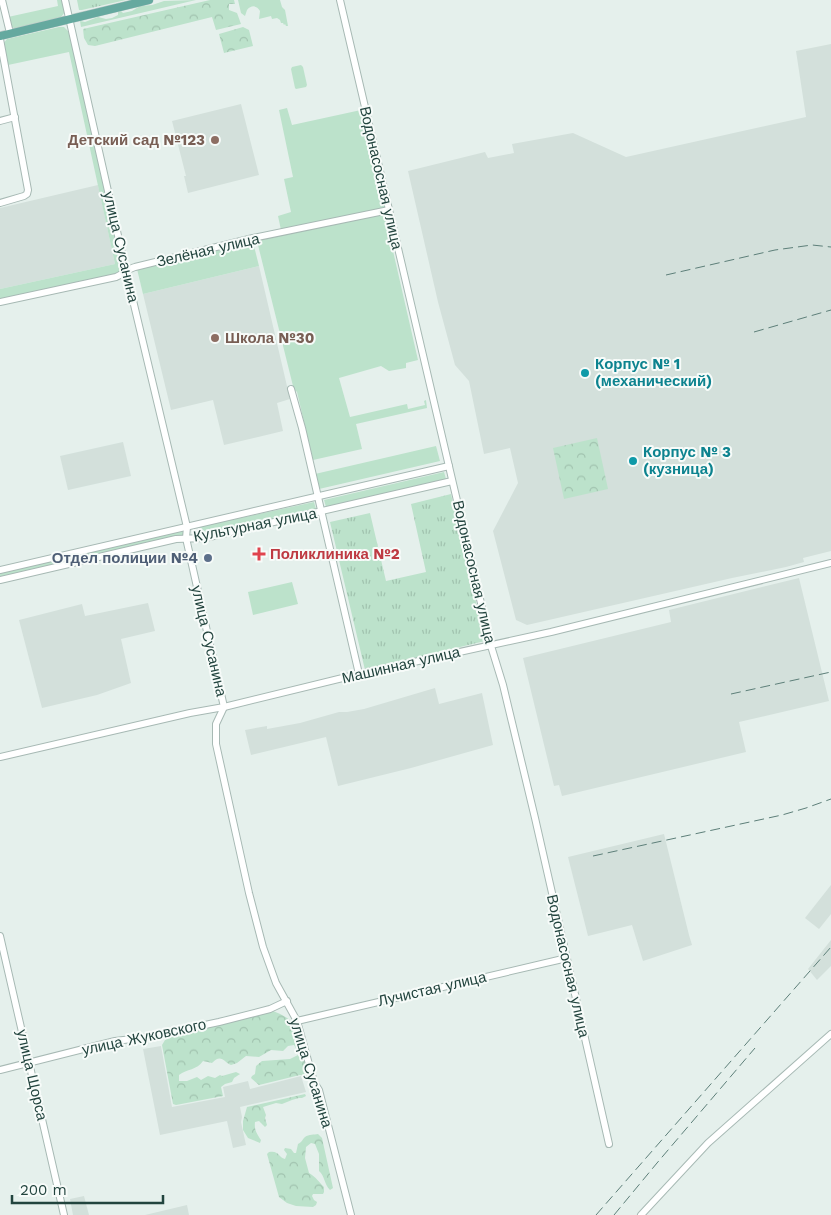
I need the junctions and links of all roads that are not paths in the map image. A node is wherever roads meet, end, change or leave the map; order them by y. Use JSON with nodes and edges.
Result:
{"nodes":[{"id":1,"x":2,"y":0,"type":"edge"},
{"id":2,"x":65,"y":0,"type":"edge"},
{"id":3,"x":149,"y":0,"type":"edge"},
{"id":4,"x":340,"y":0,"type":"edge"},
{"id":5,"x":69,"y":19,"type":"junction"},
{"id":6,"x":10,"y":33,"type":"junction"},
{"id":7,"x":0,"y":36,"type":"edge"},
{"id":8,"x":0,"y":40,"type":"edge"},
{"id":9,"x":15,"y":117,"type":"junction"},
{"id":10,"x":0,"y":122,"type":"edge"},
{"id":11,"x":0,"y":203,"type":"edge"},
{"id":12,"x":389,"y":210,"type":"junction"},
{"id":13,"x":126,"y":271,"type":"junction"},
{"id":14,"x":0,"y":302,"type":"edge"},
{"id":15,"x":291,"y":389,"type":"dead end"},
{"id":16,"x":449,"y":466,"type":"junction"},
{"id":17,"x":452,"y":481,"type":"junction"},
{"id":18,"x":317,"y":497,"type":"junction"},
{"id":19,"x":320,"y":512,"type":"junction"},
{"id":20,"x":187,"y":527,"type":"junction"},
{"id":21,"x":186,"y":538,"type":"junction"},
{"id":22,"x":831,"y":563,"type":"edge"},
{"id":23,"x":0,"y":570,"type":"edge"},
{"id":24,"x":0,"y":580,"type":"edge"},
{"id":25,"x":491,"y":646,"type":"junction"},
{"id":26,"x":358,"y":674,"type":"junction"},
{"id":27,"x":224,"y":707,"type":"junction"},
{"id":28,"x":0,"y":757,"type":"edge"},
{"id":29,"x":0,"y":936,"type":"edge"},
{"id":30,"x":567,"y":958,"type":"junction"},
{"id":31,"x":287,"y":1001,"type":"junction"},
{"id":32,"x":297,"y":1021,"type":"junction"},
{"id":33,"x":831,"y":1034,"type":"edge"},
{"id":34,"x":29,"y":1063,"type":"junction"},
{"id":35,"x":0,"y":1070,"type":"edge"},
{"id":36,"x":609,"y":1144,"type":"dead end"},
{"id":37,"x":64,"y":1215,"type":"edge"},
{"id":38,"x":352,"y":1215,"type":"edge"},
{"id":39,"x":641,"y":1215,"type":"edge"}],
"edges":[{"from":1,"to":6,"type":"street"},
{"from":2,"to":5,"type":"street","name":"улица Сусанина"},
{"from":3,"to":5,"type":"main road"},
{"from":4,"to":12,"type":"street","name":"Водонасосная улица"},
{"from":5,"to":6,"type":"main road"},
{"from":5,"to":13,"type":"street","name":"улица Сусанина"},
{"from":6,"to":7,"type":"main road"},
{"from":8,"to":9,"type":"street"},
{"from":9,"to":10,"type":"street"},
{"from":9,"to":11,"type":"street"},
{"from":12,"to":13,"type":"street","name":"Зелёная улица"},
{"from":12,"to":16,"type":"street","name":"Водонасосная улица"},
{"from":13,"to":14,"type":"street","name":"Зелёная улица"},
{"from":13,"to":20,"type":"street","name":"улица Сусанина"},
{"from":15,"to":18,"type":"street"},
{"from":16,"to":17,"type":"street","name":"Водонасосная улица"},
{"from":16,"to":18,"type":"street","name":"Культурная улица"},
{"from":17,"to":19,"type":"street","name":"Культурная улица"},
{"from":17,"to":25,"type":"street","name":"Водонасосная улица"},
{"from":18,"to":19,"type":"street"},
{"from":18,"to":20,"type":"street","name":"Культурная улица"},
{"from":19,"to":21,"type":"street","name":"Культурная улица"},
{"from":19,"to":26,"type":"street"},
{"from":20,"to":21,"type":"street","name":"улица Сусанина"},
{"from":20,"to":23,"type":"street","name":"Культурная улица"},
{"from":21,"to":24,"type":"street","name":"Культурная улица"},
{"from":21,"to":27,"type":"street","name":"улица Сусанина"},
{"from":22,"to":25,"type":"street","name":"Машинная улица"},
{"from":25,"to":26,"type":"street","name":"Машинная улица"},
{"from":25,"to":30,"type":"street","name":"Водонасосная улица"},
{"from":26,"to":27,"type":"street","name":"Машинная улица"},
{"from":27,"to":28,"type":"street","name":"Машинная улица"},
{"from":27,"to":31,"type":"street","name":"улица Сусанина"},
{"from":29,"to":34,"type":"street","name":"улица Щорса"},
{"from":30,"to":32,"type":"street","name":"Лучистая улица"},
{"from":30,"to":36,"type":"street","name":"Водонасосная улица"},
{"from":31,"to":32,"type":"street","name":"улица Сусанина"},
{"from":31,"to":34,"type":"street","name":"улица Жуковского"},
{"from":32,"to":38,"type":"street","name":"улица Сусанина"},
{"from":33,"to":39,"type":"street"},
{"from":34,"to":35,"type":"street","name":"улица Жуковского"},
{"from":34,"to":37,"type":"street","name":"улица Щорса"}]}
